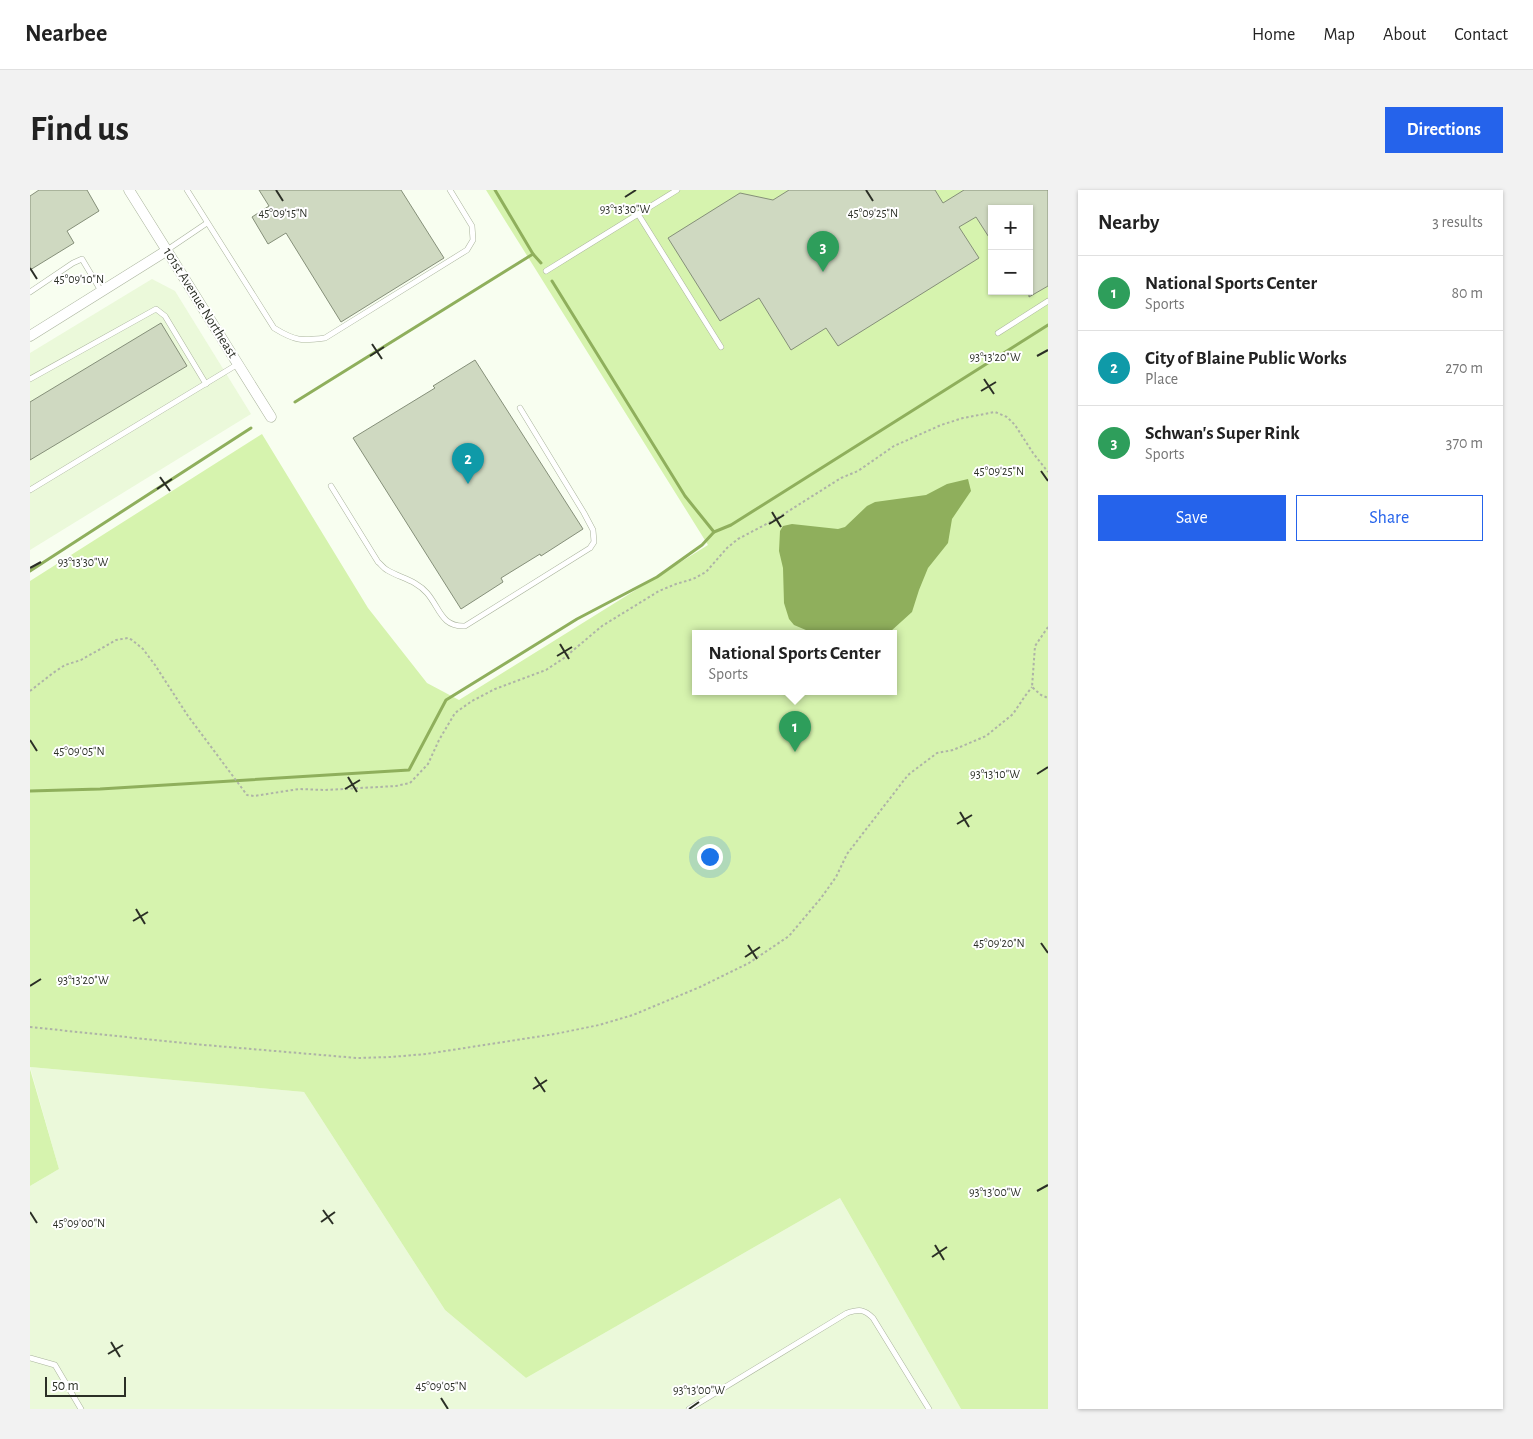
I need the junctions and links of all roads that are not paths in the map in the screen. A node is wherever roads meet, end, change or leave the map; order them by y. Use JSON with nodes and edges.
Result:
{"nodes":[{"id":1,"x":129,"y":190,"type":"edge"},
{"id":2,"x":186,"y":190,"type":"edge"},
{"id":3,"x":450,"y":190,"type":"edge"},
{"id":4,"x":676,"y":190,"type":"edge"},
{"id":5,"x":638,"y":214,"type":"junction"},
{"id":6,"x":207,"y":223,"type":"junction"},
{"id":7,"x":166,"y":250,"type":"junction"},
{"id":8,"x":546,"y":271,"type":"dead end"},
{"id":9,"x":101,"y":291,"type":"junction"},
{"id":10,"x":30,"y":292,"type":"edge"},
{"id":11,"x":1048,"y":301,"type":"edge"},
{"id":12,"x":998,"y":333,"type":"dead end"},
{"id":13,"x":30,"y":336,"type":"edge"},
{"id":14,"x":721,"y":347,"type":"dead end"},
{"id":15,"x":238,"y":364,"type":"junction"},
{"id":16,"x":30,"y":378,"type":"edge"},
{"id":17,"x":206,"y":384,"type":"junction"},
{"id":18,"x":520,"y":408,"type":"dead end"},
{"id":19,"x":271,"y":417,"type":"dead end"},
{"id":20,"x":331,"y":486,"type":"dead end"},
{"id":21,"x":30,"y":490,"type":"edge"},
{"id":22,"x":30,"y":1358,"type":"edge"},
{"id":23,"x":81,"y":1409,"type":"edge"},
{"id":24,"x":690,"y":1409,"type":"edge"},
{"id":25,"x":928,"y":1409,"type":"edge"}],
"edges":[{"from":1,"to":7,"type":"street","name":"101st Avenue Northeast"},
{"from":2,"to":6,"type":"lane"},
{"from":3,"to":6,"type":"lane"},
{"from":4,"to":5,"type":"lane"},
{"from":5,"to":8,"type":"lane"},
{"from":5,"to":14,"type":"lane"},
{"from":6,"to":7,"type":"lane"},
{"from":7,"to":9,"type":"street"},
{"from":7,"to":15,"type":"street","name":"101st Avenue Northeast"},
{"from":9,"to":10,"type":"lane"},
{"from":9,"to":13,"type":"street"},
{"from":11,"to":12,"type":"lane"},
{"from":15,"to":17,"type":"lane"},
{"from":15,"to":19,"type":"street","name":"101st Avenue Northeast"},
{"from":16,"to":17,"type":"lane"},
{"from":17,"to":21,"type":"lane"},
{"from":18,"to":20,"type":"lane"},
{"from":22,"to":23,"type":"lane"},
{"from":24,"to":25,"type":"lane"}]}
